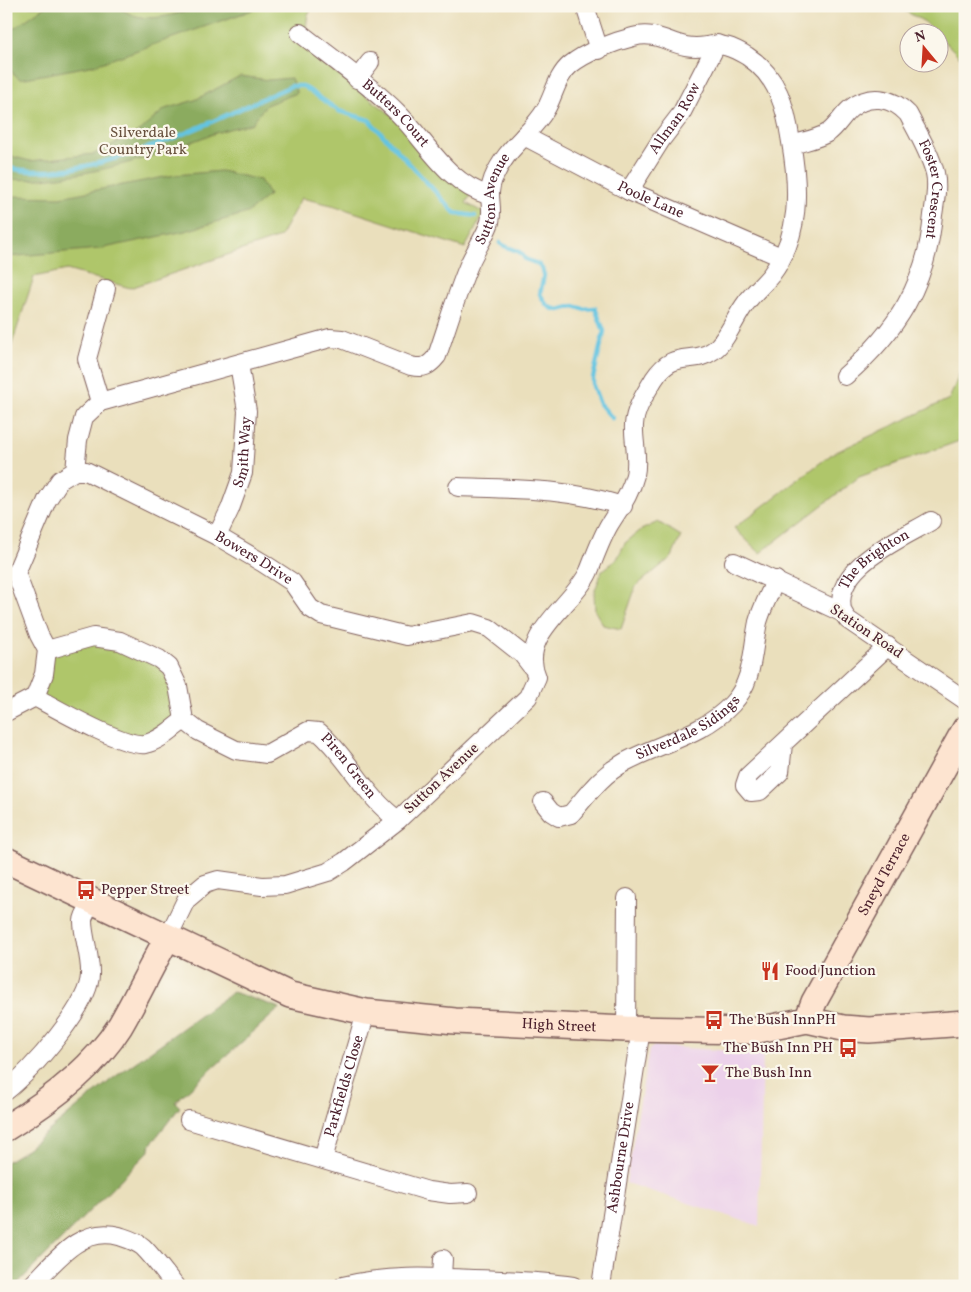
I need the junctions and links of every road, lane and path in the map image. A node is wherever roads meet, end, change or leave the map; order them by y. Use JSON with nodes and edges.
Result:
{"nodes":[{"id":1,"x":585,"y":6,"type":"edge"},
{"id":2,"x":300,"y":33,"type":"dead end"},
{"id":3,"x":717,"y":44,"type":"junction"},
{"id":4,"x":599,"y":50,"type":"junction"},
{"id":5,"x":370,"y":62,"type":"dead end"},
{"id":6,"x":357,"y":79,"type":"junction"},
{"id":7,"x":524,"y":136,"type":"junction"},
{"id":8,"x":792,"y":145,"type":"junction"},
{"id":9,"x":629,"y":191,"type":"junction"},
{"id":10,"x":488,"y":195,"type":"junction"},
{"id":11,"x":781,"y":257,"type":"junction"},
{"id":12,"x":106,"y":289,"type":"dead end"},
{"id":13,"x":239,"y":364,"type":"junction"},
{"id":14,"x":845,"y":376,"type":"dead end"},
{"id":15,"x":100,"y":402,"type":"junction"},
{"id":16,"x":75,"y":471,"type":"junction"},
{"id":17,"x":458,"y":487,"type":"dead end"},
{"id":18,"x":623,"y":506,"type":"junction"},
{"id":19,"x":931,"y":521,"type":"dead end"},
{"id":20,"x":217,"y":536,"type":"junction"},
{"id":21,"x":734,"y":562,"type":"dead end"},
{"id":22,"x":776,"y":580,"type":"junction"},
{"id":23,"x":843,"y":613,"type":"junction"},
{"id":24,"x":888,"y":646,"type":"junction"},
{"id":25,"x":47,"y":650,"type":"junction"},
{"id":26,"x":532,"y":667,"type":"junction"},
{"id":27,"x":35,"y":697,"type":"junction"},
{"id":28,"x":965,"y":700,"type":"edge"},
{"id":29,"x":6,"y":712,"type":"edge"},
{"id":30,"x":184,"y":720,"type":"junction"},
{"id":31,"x":965,"y":729,"type":"edge"},
{"id":32,"x":783,"y":744,"type":"dead end"},
{"id":33,"x":543,"y":802,"type":"dead end"},
{"id":34,"x":398,"y":820,"type":"junction"},
{"id":35,"x":6,"y":860,"type":"edge"},
{"id":36,"x":627,"y":898,"type":"dead end"},
{"id":37,"x":92,"y":901,"type":"junction"},
{"id":38,"x":168,"y":937,"type":"junction"},
{"id":39,"x":366,"y":1012,"type":"junction"},
{"id":40,"x":807,"y":1020,"type":"junction"},
{"id":41,"x":965,"y":1023,"type":"edge"},
{"id":42,"x":633,"y":1029,"type":"junction"},
{"id":43,"x":6,"y":1091,"type":"edge"},
{"id":44,"x":189,"y":1120,"type":"dead end"},
{"id":45,"x":6,"y":1128,"type":"edge"},
{"id":46,"x":322,"y":1159,"type":"junction"},
{"id":47,"x":468,"y":1192,"type":"dead end"},
{"id":48,"x":442,"y":1259,"type":"dead end"},
{"id":49,"x":442,"y":1277,"type":"junction"},
{"id":50,"x":31,"y":1286,"type":"edge"},
{"id":51,"x":176,"y":1286,"type":"edge"},
{"id":52,"x":343,"y":1286,"type":"edge"},
{"id":53,"x":573,"y":1286,"type":"edge"},
{"id":54,"x":601,"y":1286,"type":"edge"}],
"edges":[{"from":1,"to":4,"type":"street"},
{"from":2,"to":6,"type":"street","name":"Butters Court"},
{"from":3,"to":4,"type":"street","name":"Sutton Avenue"},
{"from":3,"to":8,"type":"street","name":"Sutton Avenue"},
{"from":3,"to":9,"type":"street","name":"Allman Row"},
{"from":4,"to":7,"type":"street","name":"Sutton Avenue"},
{"from":5,"to":6,"type":"street"},
{"from":6,"to":10,"type":"street","name":"Butters Court"},
{"from":7,"to":9,"type":"street","name":"Poole Lane"},
{"from":7,"to":10,"type":"street","name":"Sutton Avenue"},
{"from":8,"to":11,"type":"street","name":"Sutton Avenue"},
{"from":8,"to":14,"type":"street","name":"Foster Crescent"},
{"from":9,"to":11,"type":"street","name":"Poole Lane"},
{"from":10,"to":13,"type":"street","name":"Sutton Avenue"},
{"from":11,"to":18,"type":"street","name":"Sutton Avenue"},
{"from":12,"to":15,"type":"street"},
{"from":13,"to":15,"type":"street","name":"Sutton Avenue"},
{"from":13,"to":20,"type":"street","name":"Smith Way"},
{"from":15,"to":16,"type":"street"},
{"from":16,"to":20,"type":"street","name":"Bowers Drive"},
{"from":16,"to":25,"type":"street"},
{"from":17,"to":18,"type":"street"},
{"from":18,"to":26,"type":"street","name":"Sutton Avenue"},
{"from":19,"to":23,"type":"street","name":"The Brighton"},
{"from":20,"to":26,"type":"street","name":"Bowers Drive"},
{"from":21,"to":22,"type":"street","name":"Station Road"},
{"from":22,"to":23,"type":"street","name":"Station Road"},
{"from":22,"to":33,"type":"street","name":"Silverdale Sidings"},
{"from":23,"to":24,"type":"street","name":"Station Road"},
{"from":24,"to":28,"type":"street","name":"Station Road"},
{"from":24,"to":32,"type":"street"},
{"from":25,"to":27,"type":"street"},
{"from":25,"to":30,"type":"street"},
{"from":26,"to":34,"type":"street","name":"Sutton Avenue"},
{"from":27,"to":29,"type":"street"},
{"from":27,"to":30,"type":"street"},
{"from":30,"to":34,"type":"street","name":"Piren Green"},
{"from":31,"to":40,"type":"main road","name":"Sneyd Terrace"},
{"from":34,"to":38,"type":"street","name":"Sutton Avenue"},
{"from":35,"to":37,"type":"main road","name":"High Street"},
{"from":36,"to":42,"type":"street","name":"Ashbourne Drive"},
{"from":37,"to":38,"type":"main road","name":"High Street"},
{"from":37,"to":43,"type":"street"},
{"from":38,"to":39,"type":"main road","name":"High Street"},
{"from":38,"to":45,"type":"main road"},
{"from":39,"to":42,"type":"main road","name":"High Street"},
{"from":39,"to":46,"type":"street","name":"Parkfields Close"},
{"from":40,"to":41,"type":"main road","name":"High Street"},
{"from":40,"to":42,"type":"main road","name":"High Street"},
{"from":42,"to":54,"type":"street","name":"Ashbourne Drive"},
{"from":44,"to":46,"type":"street"},
{"from":46,"to":47,"type":"street"},
{"from":48,"to":49,"type":"street"},
{"from":49,"to":52,"type":"street"},
{"from":49,"to":53,"type":"street"},
{"from":50,"to":51,"type":"street"}]}
